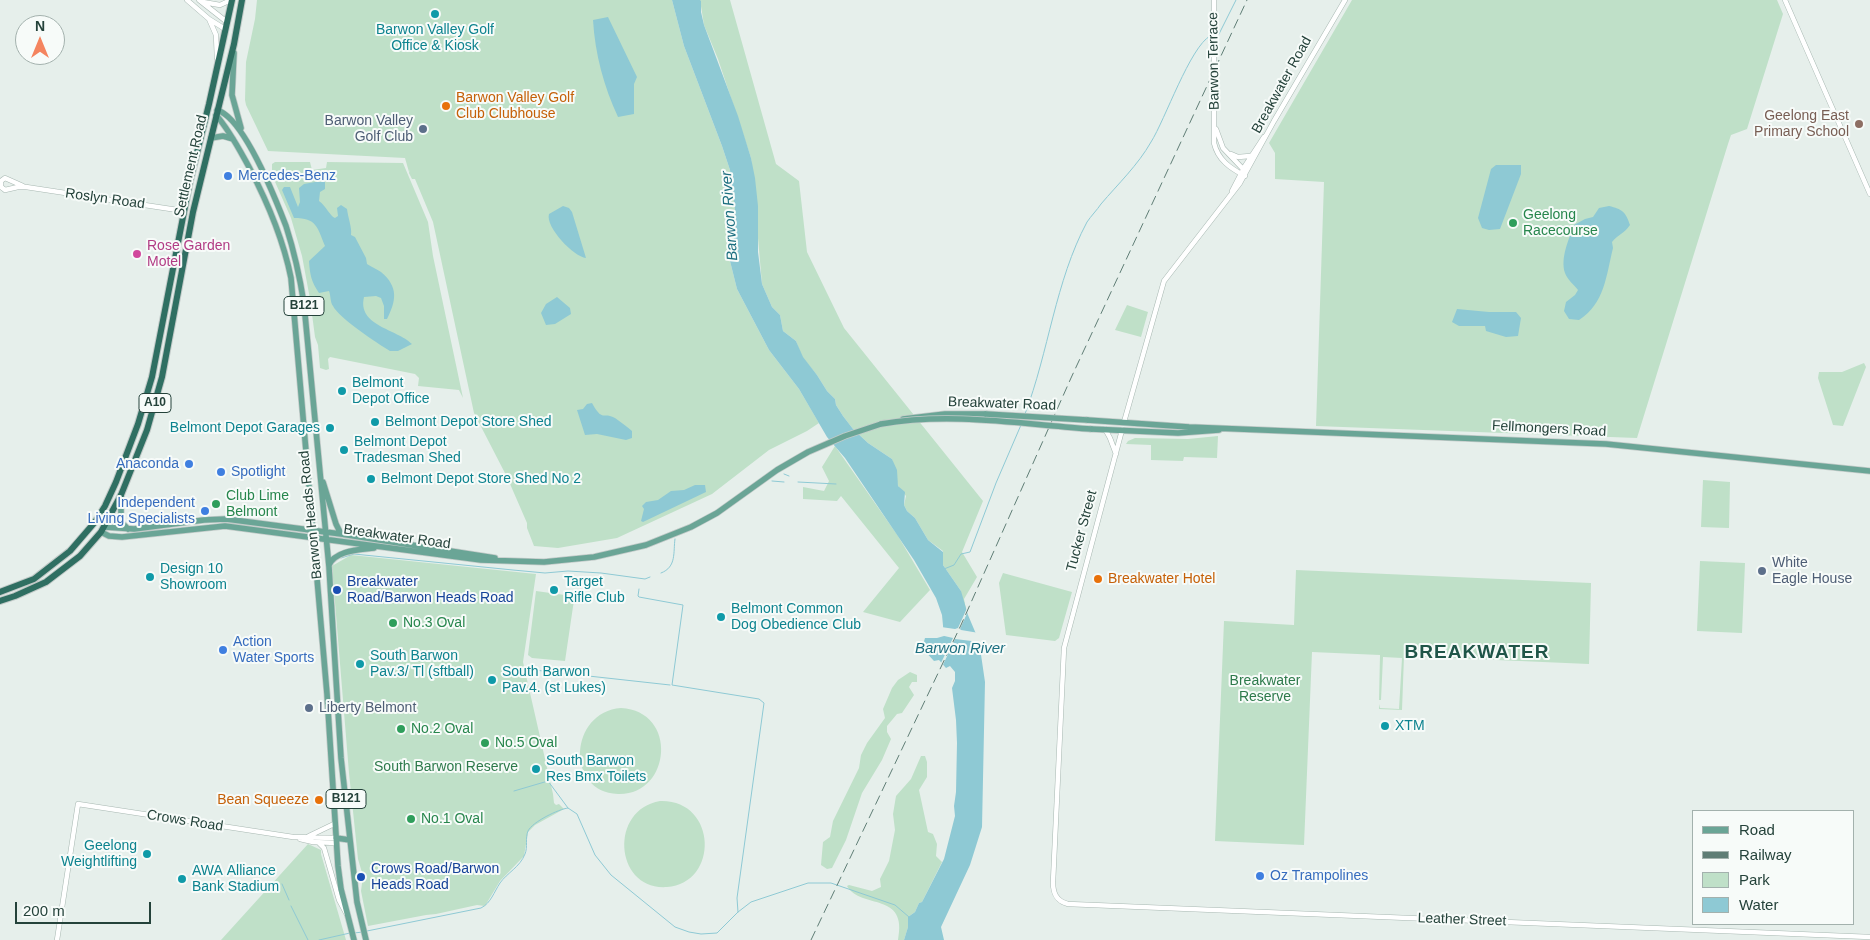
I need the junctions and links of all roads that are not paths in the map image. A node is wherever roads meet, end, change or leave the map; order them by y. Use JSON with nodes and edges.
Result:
{"nodes":[{"id":1,"x":187,"y":0,"type":"edge"},
{"id":2,"x":199,"y":0,"type":"edge"},
{"id":3,"x":232,"y":0,"type":"edge"},
{"id":4,"x":242,"y":0,"type":"edge"},
{"id":5,"x":1214,"y":0,"type":"edge"},
{"id":6,"x":1345,"y":0,"type":"edge"},
{"id":7,"x":1786,"y":0,"type":"edge"},
{"id":8,"x":209,"y":19,"type":"junction"},
{"id":9,"x":226,"y":25,"type":"junction"},
{"id":10,"x":236,"y":30,"type":"junction"},
{"id":11,"x":234,"y":44,"type":"junction"},
{"id":12,"x":217,"y":67,"type":"junction"},
{"id":13,"x":208,"y":108,"type":"junction"},
{"id":14,"x":217,"y":113,"type":"junction"},
{"id":15,"x":1215,"y":123,"type":"junction"},
{"id":16,"x":1269,"y":130,"type":"joint"},
{"id":17,"x":211,"y":138,"type":"junction"},
{"id":18,"x":235,"y":140,"type":"junction"},
{"id":19,"x":247,"y":141,"type":"junction"},
{"id":20,"x":1259,"y":147,"type":"junction"},
{"id":21,"x":1224,"y":149,"type":"junction"},
{"id":22,"x":1251,"y":156,"type":"junction"},
{"id":23,"x":256,"y":159,"type":"junction"},
{"id":24,"x":253,"y":174,"type":"junction"},
{"id":25,"x":1242,"y":176,"type":"junction"},
{"id":26,"x":1,"y":180,"type":"edge"},
{"id":27,"x":12,"y":181,"type":"junction"},
{"id":28,"x":0,"y":186,"type":"edge"},
{"id":29,"x":26,"y":187,"type":"junction"},
{"id":30,"x":10,"y":188,"type":"junction"},
{"id":31,"x":1870,"y":194,"type":"edge"},
{"id":32,"x":184,"y":211,"type":"junction"},
{"id":33,"x":193,"y":212,"type":"junction"},
{"id":34,"x":156,"y":357,"type":"junction"},
{"id":35,"x":165,"y":359,"type":"junction"},
{"id":36,"x":309,"y":372,"type":"junction"},
{"id":37,"x":301,"y":387,"type":"junction"},
{"id":38,"x":1124,"y":422,"type":"junction"},
{"id":39,"x":881,"y":424,"type":"junction"},
{"id":40,"x":1226,"y":428,"type":"junction"},
{"id":41,"x":1105,"y":430,"type":"junction"},
{"id":42,"x":1122,"y":430,"type":"junction"},
{"id":43,"x":1116,"y":454,"type":"junction"},
{"id":44,"x":319,"y":470,"type":"junction"},
{"id":45,"x":1870,"y":471,"type":"edge"},
{"id":46,"x":122,"y":495,"type":"junction"},
{"id":47,"x":93,"y":525,"type":"junction"},
{"id":48,"x":171,"y":527,"type":"junction"},
{"id":49,"x":103,"y":529,"type":"junction"},
{"id":50,"x":128,"y":529,"type":"junction"},
{"id":51,"x":312,"y":531,"type":"junction"},
{"id":52,"x":325,"y":532,"type":"junction"},
{"id":53,"x":341,"y":534,"type":"junction"},
{"id":54,"x":313,"y":538,"type":"junction"},
{"id":55,"x":326,"y":540,"type":"junction"},
{"id":56,"x":381,"y":547,"type":"junction"},
{"id":57,"x":512,"y":561,"type":"junction"},
{"id":58,"x":328,"y":568,"type":"junction"},
{"id":59,"x":0,"y":592,"type":"edge"},
{"id":60,"x":0,"y":601,"type":"edge"},
{"id":61,"x":334,"y":824,"type":"junction"},
{"id":62,"x":311,"y":836,"type":"junction"},
{"id":63,"x":293,"y":837,"type":"junction"},
{"id":64,"x":350,"y":840,"type":"junction"},
{"id":65,"x":336,"y":841,"type":"junction"},
{"id":66,"x":319,"y":843,"type":"junction"},
{"id":67,"x":1056,"y":897,"type":"joint"},
{"id":68,"x":347,"y":914,"type":"junction"},
{"id":69,"x":1870,"y":937,"type":"edge"},
{"id":70,"x":57,"y":940,"type":"edge"},
{"id":71,"x":354,"y":940,"type":"edge"},
{"id":72,"x":366,"y":940,"type":"edge"}],
"edges":[{"from":1,"to":8,"type":"street"},
{"from":2,"to":3,"type":"street"},
{"from":2,"to":9,"type":"street"},
{"from":3,"to":9,"type":"highway","name":"Settlement Road","number":"A10"},
{"from":4,"to":10,"type":"highway","name":"Settlement Road","number":"A10"},
{"from":5,"to":15,"type":"street","name":"Barwon Terrace"},
{"from":6,"to":16,"type":"street","name":"Breakwater Road"},
{"from":7,"to":31,"type":"street"},
{"from":8,"to":9,"type":"street"},
{"from":8,"to":12,"type":"street"},
{"from":9,"to":10,"type":"highway"},
{"from":9,"to":12,"type":"highway","name":"Settlement Road","number":"A10"},
{"from":10,"to":11,"type":"highway","name":"Settlement Road","number":"A10"},
{"from":11,"to":14,"type":"highway","name":"Settlement Road","number":"A10"},
{"from":11,"to":19,"type":"main road","number":"B121"},
{"from":12,"to":13,"type":"highway","name":"Settlement Road","number":"A10"},
{"from":13,"to":14,"type":"highway","number":"B121"},
{"from":13,"to":32,"type":"highway","name":"Settlement Road","number":"A10"},
{"from":14,"to":17,"type":"highway","name":"Settlement Road","number":"A10"},
{"from":14,"to":18,"type":"main road","name":"Barwon Heads Road","number":"B121"},
{"from":14,"to":19,"type":"main road","name":"Barwon Heads Road","number":"B121"},
{"from":15,"to":21,"type":"street","name":"Barwon Terrace"},
{"from":15,"to":25,"type":"street","name":"Barwon Terrace"},
{"from":16,"to":20,"type":"street","name":"Tucker Street"},
{"from":17,"to":18,"type":"main road"},
{"from":17,"to":33,"type":"highway","name":"Settlement Road","number":"A10"},
{"from":18,"to":24,"type":"main road","name":"Barwon Heads Road","number":"B121"},
{"from":19,"to":23,"type":"main road","name":"Barwon Heads Road","number":"B121"},
{"from":20,"to":22,"type":"street","name":"Tucker Street"},
{"from":20,"to":25,"type":"street","name":"Breakwater Road"},
{"from":21,"to":22,"type":"street"},
{"from":21,"to":25,"type":"street","name":"Barwon Terrace"},
{"from":22,"to":25,"type":"street","name":"Tucker Street"},
{"from":23,"to":24,"type":"main road"},
{"from":23,"to":36,"type":"main road","name":"Barwon Heads Road","number":"B121"},
{"from":24,"to":37,"type":"main road","name":"Barwon Heads Road","number":"B121"},
{"from":25,"to":38,"type":"street","name":"Tucker Street"},
{"from":26,"to":27,"type":"street","name":"Roslyn Road"},
{"from":26,"to":28,"type":"street","name":"Roslyn Road"},
{"from":27,"to":29,"type":"street","name":"Roslyn Road"},
{"from":27,"to":30,"type":"street"},
{"from":28,"to":30,"type":"street","name":"Roslyn Road"},
{"from":29,"to":30,"type":"street","name":"Roslyn Road"},
{"from":29,"to":32,"type":"street","name":"Roslyn Road"},
{"from":32,"to":33,"type":"highway"},
{"from":32,"to":34,"type":"highway","name":"Settlement Road","number":"A10"},
{"from":33,"to":35,"type":"highway","name":"Settlement Road","number":"A10"},
{"from":34,"to":35,"type":"highway"},
{"from":34,"to":47,"type":"highway","name":"Settlement Road","number":"A10"},
{"from":35,"to":46,"type":"highway","name":"Settlement Road","number":"A10"},
{"from":36,"to":37,"type":"main road"},
{"from":36,"to":44,"type":"main road","name":"Barwon Heads Road","number":"B121"},
{"from":37,"to":51,"type":"main road","name":"Barwon Heads Road","number":"B121"},
{"from":38,"to":39,"type":"main road","name":"Breakwater Road","bridge":true},
{"from":38,"to":40,"type":"main road","name":"Fellmongers Road"},
{"from":38,"to":42,"type":"main road","name":"Tucker Street"},
{"from":39,"to":41,"type":"main road","name":"Breakwater Road","bridge":true},
{"from":39,"to":57,"type":"main road","name":"Breakwater Road"},
{"from":40,"to":42,"type":"main road","name":"Fellmongers Road"},
{"from":40,"to":45,"type":"main road","name":"Fellmongers Road"},
{"from":41,"to":42,"type":"main road","name":"Breakwater Road"},
{"from":41,"to":43,"type":"street"},
{"from":42,"to":43,"type":"street","name":"Tucker Street"},
{"from":43,"to":67,"type":"street","name":"Tucker Street"},
{"from":44,"to":52,"type":"main road","name":"Barwon Heads Road","number":"B121"},
{"from":44,"to":53,"type":"main road","number":"B121"},
{"from":46,"to":49,"type":"highway","name":"Settlement Road","number":"A10"},
{"from":46,"to":50,"type":"main road"},
{"from":47,"to":49,"type":"highway"},
{"from":47,"to":59,"type":"highway","name":"Settlement Road","number":"A10"},
{"from":48,"to":49,"type":"main road","name":"Breakwater Road"},
{"from":48,"to":50,"type":"main road","name":"Breakwater Road"},
{"from":48,"to":51,"type":"main road","name":"Breakwater Road"},
{"from":48,"to":54,"type":"main road","name":"Breakwater Road"},
{"from":49,"to":50,"type":"main road","name":"Breakwater Road"},
{"from":49,"to":60,"type":"highway","name":"Settlement Road","number":"A10"},
{"from":51,"to":52,"type":"main road","name":"Breakwater Road"},
{"from":51,"to":54,"type":"main road","name":"Barwon Heads Road","number":"B121"},
{"from":52,"to":53,"type":"main road","name":"Breakwater Road"},
{"from":52,"to":55,"type":"main road","name":"Barwon Heads Road","number":"B121"},
{"from":53,"to":57,"type":"main road","name":"Breakwater Road"},
{"from":54,"to":55,"type":"main road","name":"Breakwater Road"},
{"from":54,"to":61,"type":"main road","name":"Barwon Heads Road","number":"B121"},
{"from":55,"to":56,"type":"main road","name":"Breakwater Road"},
{"from":55,"to":58,"type":"main road","name":"Barwon Heads Road","number":"B121"},
{"from":56,"to":57,"type":"main road","name":"Breakwater Road"},
{"from":56,"to":58,"type":"main road"},
{"from":58,"to":64,"type":"main road","name":"Barwon Heads Road","number":"B121"},
{"from":61,"to":62,"type":"street"},
{"from":61,"to":65,"type":"main road","name":"Barwon Heads Road","number":"B121"},
{"from":62,"to":63,"type":"street","name":"Crows Road"},
{"from":62,"to":65,"type":"street"},
{"from":63,"to":66,"type":"street","name":"Crows Road"},
{"from":63,"to":70,"type":"street","name":"Crows Road"},
{"from":64,"to":65,"type":"main road"},
{"from":64,"to":72,"type":"main road","name":"Barwon Heads Road","number":"B121"},
{"from":65,"to":66,"type":"street","name":"Crows Road"},
{"from":65,"to":68,"type":"main road","name":"Barwon Heads Road","number":"B121"},
{"from":66,"to":68,"type":"street"},
{"from":67,"to":69,"type":"street","name":"Leather Street"},
{"from":68,"to":71,"type":"main road","name":"Barwon Heads Road","number":"B121"}]}
